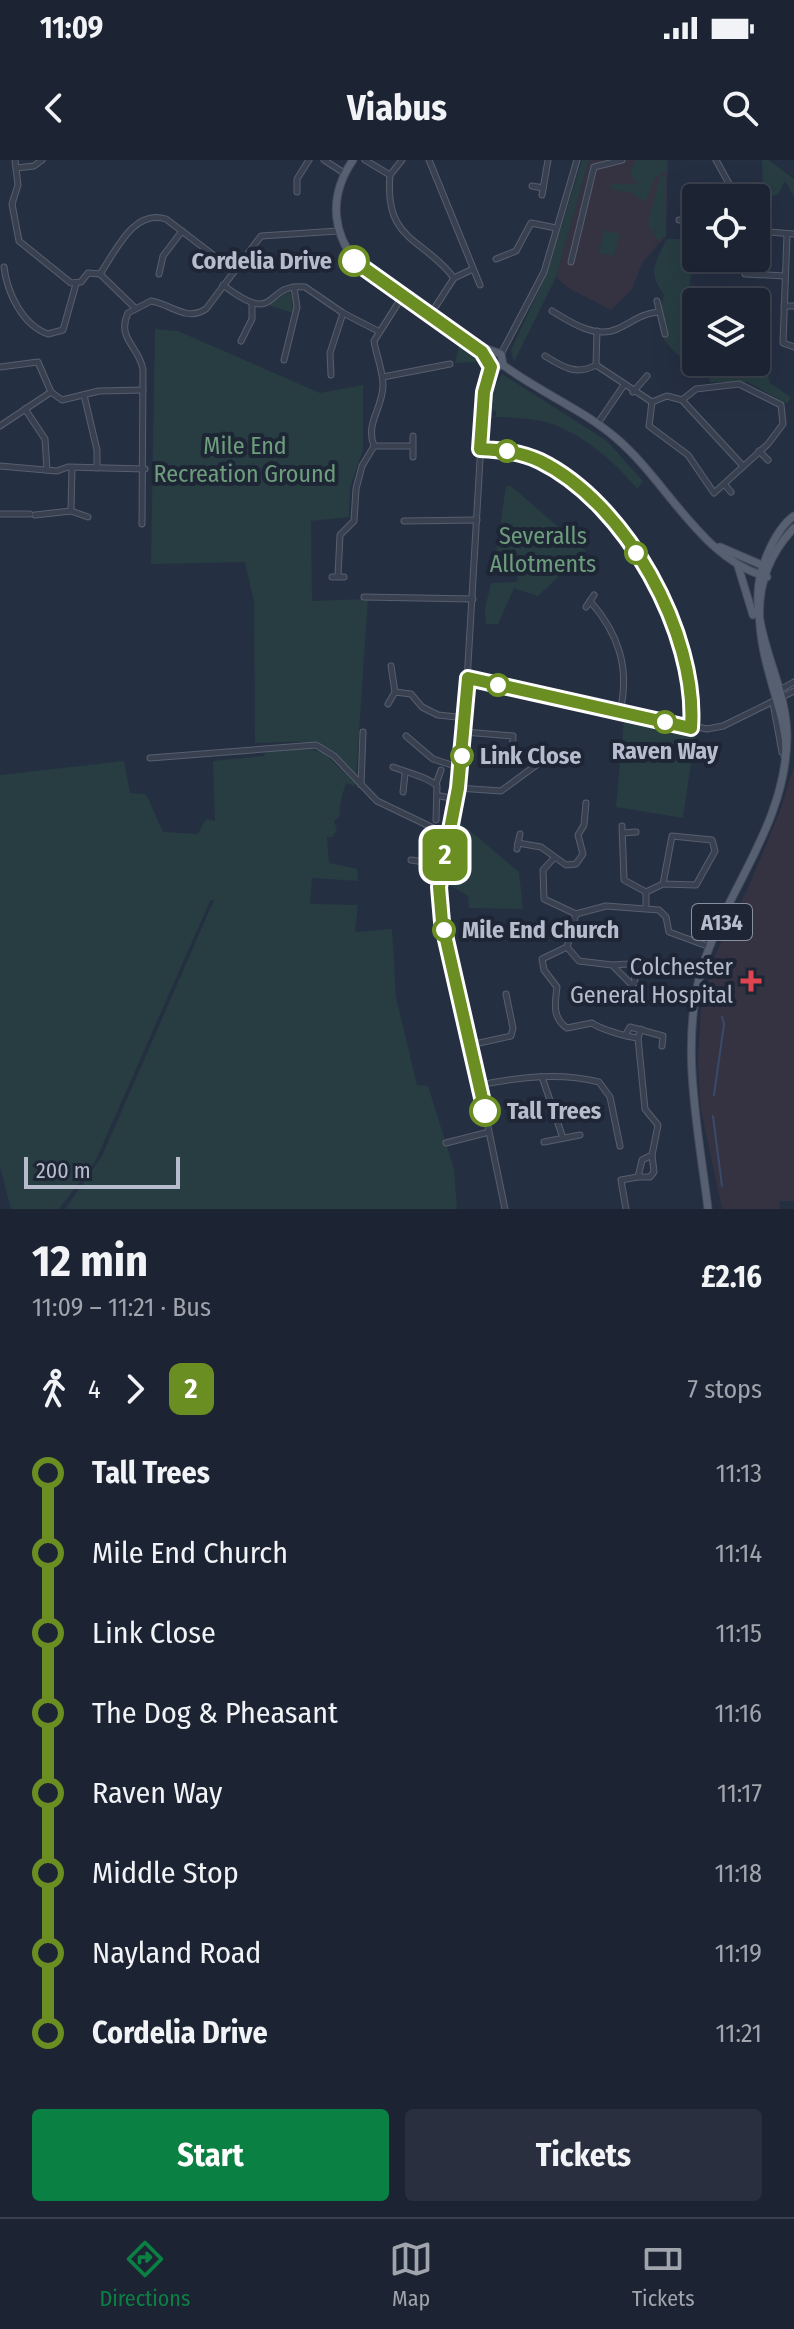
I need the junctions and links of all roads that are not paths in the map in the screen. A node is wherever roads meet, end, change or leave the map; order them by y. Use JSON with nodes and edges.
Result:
{"nodes":[{"id":1,"x":15,"y":160,"type":"edge"},
{"id":2,"x":42,"y":160,"type":"edge"},
{"id":3,"x":309,"y":160,"type":"edge"},
{"id":4,"x":324,"y":160,"type":"edge"},
{"id":5,"x":353,"y":160,"type":"edge"},
{"id":6,"x":365,"y":160,"type":"edge"},
{"id":7,"x":402,"y":160,"type":"edge"},
{"id":8,"x":429,"y":160,"type":"edge"},
{"id":9,"x":548,"y":160,"type":"edge"},
{"id":10,"x":577,"y":160,"type":"edge"},
{"id":11,"x":622,"y":160,"type":"edge"},
{"id":12,"x":716,"y":160,"type":"edge"},
{"id":13,"x":16,"y":168,"type":"junction"},
{"id":14,"x":344,"y":173,"type":"junction"},
{"id":15,"x":390,"y":175,"type":"junction"},
{"id":16,"x":729,"y":184,"type":"edge"},
{"id":17,"x":532,"y":186,"type":"dead end"},
{"id":18,"x":297,"y":192,"type":"dead end"},
{"id":19,"x":679,"y":220,"type":"dead end"},
{"id":20,"x":682,"y":220,"type":"edge"},
{"id":21,"x":556,"y":228,"type":"junction"},
{"id":22,"x":182,"y":231,"type":"junction"},
{"id":23,"x":338,"y":231,"type":"junction"},
{"id":24,"x":770,"y":232,"type":"edge"},
{"id":25,"x":791,"y":234,"type":"edge"},
{"id":26,"x":496,"y":259,"type":"dead end"},
{"id":27,"x":571,"y":262,"type":"dead end"},
{"id":28,"x":4,"y":267,"type":"dead end"},
{"id":29,"x":473,"y":269,"type":"junction"},
{"id":30,"x":233,"y":270,"type":"junction"},
{"id":31,"x":100,"y":274,"type":"junction"},
{"id":32,"x":159,"y":274,"type":"dead end"},
{"id":33,"x":745,"y":274,"type":"dead end"},
{"id":34,"x":785,"y":276,"type":"junction"},
{"id":35,"x":454,"y":278,"type":"junction"},
{"id":36,"x":76,"y":284,"type":"junction"},
{"id":37,"x":223,"y":285,"type":"junction"},
{"id":38,"x":480,"y":285,"type":"dead end"},
{"id":39,"x":294,"y":287,"type":"junction"},
{"id":40,"x":402,"y":297,"type":"junction"},
{"id":41,"x":657,"y":301,"type":"dead end"},
{"id":42,"x":252,"y":304,"type":"junction"},
{"id":43,"x":784,"y":306,"type":"junction"},
{"id":44,"x":794,"y":306,"type":"edge"},
{"id":45,"x":134,"y":307,"type":"junction"},
{"id":46,"x":552,"y":311,"type":"dead end"},
{"id":47,"x":658,"y":312,"type":"junction"},
{"id":48,"x":343,"y":313,"type":"junction"},
{"id":49,"x":430,"y":315,"type":"junction"},
{"id":50,"x":378,"y":331,"type":"junction"},
{"id":51,"x":597,"y":331,"type":"junction"},
{"id":52,"x":665,"y":334,"type":"dead end"},
{"id":53,"x":241,"y":341,"type":"dead end"},
{"id":54,"x":794,"y":347,"type":"edge"},
{"id":55,"x":545,"y":356,"type":"dead end"},
{"id":56,"x":284,"y":360,"type":"dead end"},
{"id":57,"x":495,"y":361,"type":"junction"},
{"id":58,"x":450,"y":364,"type":"dead end"},
{"id":59,"x":596,"y":365,"type":"junction"},
{"id":60,"x":0,"y":367,"type":"edge"},
{"id":61,"x":331,"y":375,"type":"dead end"},
{"id":62,"x":647,"y":376,"type":"dead end"},
{"id":63,"x":383,"y":377,"type":"junction"},
{"id":64,"x":624,"y":385,"type":"junction"},
{"id":65,"x":143,"y":390,"type":"junction"},
{"id":66,"x":51,"y":392,"type":"junction"},
{"id":67,"x":633,"y":392,"type":"junction"},
{"id":68,"x":84,"y":395,"type":"junction"},
{"id":69,"x":682,"y":400,"type":"junction"},
{"id":70,"x":652,"y":402,"type":"junction"},
{"id":71,"x":25,"y":409,"type":"junction"},
{"id":72,"x":598,"y":423,"type":"junction"},
{"id":73,"x":0,"y":426,"type":"edge"},
{"id":74,"x":413,"y":436,"type":"dead end"},
{"id":75,"x":374,"y":446,"type":"junction"},
{"id":76,"x":412,"y":446,"type":"junction"},
{"id":77,"x":480,"y":449,"type":"junction"},
{"id":78,"x":759,"y":451,"type":"junction"},
{"id":79,"x":413,"y":457,"type":"dead end"},
{"id":80,"x":768,"y":460,"type":"dead end"},
{"id":81,"x":743,"y":466,"type":"junction"},
{"id":82,"x":0,"y":467,"type":"edge"},
{"id":83,"x":72,"y":468,"type":"junction"},
{"id":84,"x":97,"y":468,"type":"junction"},
{"id":85,"x":145,"y":469,"type":"junction"},
{"id":86,"x":47,"y":470,"type":"junction"},
{"id":87,"x":725,"y":485,"type":"junction"},
{"id":88,"x":731,"y":492,"type":"dead end"},
{"id":89,"x":71,"y":511,"type":"junction"},
{"id":90,"x":0,"y":514,"type":"edge"},
{"id":91,"x":794,"y":516,"type":"edge"},
{"id":92,"x":88,"y":517,"type":"dead end"},
{"id":93,"x":477,"y":520,"type":"junction"},
{"id":94,"x":404,"y":521,"type":"dead end"},
{"id":95,"x":142,"y":524,"type":"dead end"},
{"id":96,"x":794,"y":528,"type":"edge"},
{"id":97,"x":706,"y":538,"type":"junction"},
{"id":98,"x":737,"y":565,"type":"junction"},
{"id":99,"x":766,"y":566,"type":"junction"},
{"id":100,"x":763,"y":576,"type":"junction"},
{"id":101,"x":338,"y":577,"type":"dead end"},
{"id":102,"x":364,"y":597,"type":"dead end"},
{"id":103,"x":473,"y":599,"type":"junction"},
{"id":104,"x":590,"y":601,"type":"dead end"},
{"id":105,"x":759,"y":628,"type":"junction"},
{"id":106,"x":391,"y":666,"type":"dead end"},
{"id":107,"x":468,"y":678,"type":"junction"},
{"id":108,"x":794,"y":682,"type":"edge"},
{"id":109,"x":395,"y":692,"type":"junction"},
{"id":110,"x":781,"y":696,"type":"edge"},
{"id":111,"x":388,"y":704,"type":"dead end"},
{"id":112,"x":620,"y":712,"type":"junction"},
{"id":113,"x":466,"y":718,"type":"junction"},
{"id":114,"x":691,"y":728,"type":"junction"},
{"id":115,"x":363,"y":732,"type":"dead end"},
{"id":116,"x":464,"y":732,"type":"junction"},
{"id":117,"x":406,"y":736,"type":"dead end"},
{"id":118,"x":512,"y":757,"type":"dead end"},
{"id":119,"x":150,"y":758,"type":"dead end"},
{"id":120,"x":546,"y":758,"type":"dead end"},
{"id":121,"x":393,"y":767,"type":"dead end"},
{"id":122,"x":461,"y":768,"type":"junction"},
{"id":123,"x":441,"y":770,"type":"dead end"},
{"id":124,"x":405,"y":774,"type":"junction"},
{"id":125,"x":436,"y":784,"type":"junction"},
{"id":126,"x":361,"y":785,"type":"junction"},
{"id":127,"x":458,"y":788,"type":"junction"},
{"id":128,"x":403,"y":792,"type":"dead end"},
{"id":129,"x":440,"y":796,"type":"junction"},
{"id":130,"x":456,"y":799,"type":"junction"},
{"id":131,"x":586,"y":803,"type":"dead end"},
{"id":132,"x":436,"y":820,"type":"dead end"},
{"id":133,"x":636,"y":832,"type":"dead end"},
{"id":134,"x":520,"y":834,"type":"dead end"},
{"id":135,"x":450,"y":836,"type":"junction"},
{"id":136,"x":554,"y":858,"type":"junction"},
{"id":137,"x":411,"y":860,"type":"dead end"},
{"id":138,"x":443,"y":865,"type":"junction"},
{"id":139,"x":663,"y":884,"type":"junction"},
{"id":140,"x":646,"y":892,"type":"junction"},
{"id":141,"x":646,"y":908,"type":"junction"},
{"id":142,"x":576,"y":914,"type":"junction"},
{"id":143,"x":567,"y":947,"type":"junction"},
{"id":144,"x":710,"y":947,"type":"junction"},
{"id":145,"x":612,"y":965,"type":"junction"},
{"id":146,"x":506,"y":994,"type":"dead end"},
{"id":147,"x":641,"y":1029,"type":"junction"},
{"id":148,"x":626,"y":1034,"type":"junction"},
{"id":149,"x":638,"y":1038,"type":"junction"},
{"id":150,"x":470,"y":1045,"type":"junction"},
{"id":151,"x":662,"y":1046,"type":"dead end"},
{"id":152,"x":542,"y":1077,"type":"junction"},
{"id":153,"x":480,"y":1085,"type":"junction"},
{"id":154,"x":489,"y":1132,"type":"junction"},
{"id":155,"x":580,"y":1135,"type":"dead end"},
{"id":156,"x":563,"y":1138,"type":"junction"},
{"id":157,"x":544,"y":1142,"type":"dead end"},
{"id":158,"x":446,"y":1143,"type":"dead end"},
{"id":159,"x":620,"y":1146,"type":"dead end"},
{"id":160,"x":652,"y":1155,"type":"junction"},
{"id":161,"x":638,"y":1177,"type":"junction"},
{"id":162,"x":505,"y":1209,"type":"edge"},
{"id":163,"x":626,"y":1209,"type":"edge"},
{"id":164,"x":708,"y":1209,"type":"edge"}],
"edges":[{"from":1,"to":13,"type":"street"},
{"from":2,"to":13,"type":"street"},
{"from":3,"to":18,"type":"street"},
{"from":4,"to":14,"type":"street"},
{"from":5,"to":14,"type":"main road"},
{"from":6,"to":15,"type":"street"},
{"from":7,"to":15,"type":"street"},
{"from":8,"to":29,"type":"street"},
{"from":9,"to":17,"type":"street"},
{"from":10,"to":21,"type":"street"},
{"from":11,"to":27,"type":"street"},
{"from":12,"to":16,"type":"street"},
{"from":13,"to":36,"type":"street"},
{"from":14,"to":23,"type":"main road"},
{"from":15,"to":35,"type":"street"},
{"from":19,"to":20,"type":"street"},
{"from":21,"to":26,"type":"street"},
{"from":21,"to":57,"type":"street"},
{"from":22,"to":30,"type":"street"},
{"from":22,"to":31,"type":"street"},
{"from":22,"to":32,"type":"street"},
{"from":23,"to":30,"type":"street"},
{"from":23,"to":40,"type":"main road","number":"A134"},
{"from":24,"to":25,"type":"street"},
{"from":25,"to":34,"type":"street"},
{"from":28,"to":36,"type":"street"},
{"from":29,"to":35,"type":"street"},
{"from":29,"to":38,"type":"street"},
{"from":30,"to":37,"type":"street"},
{"from":31,"to":36,"type":"street"},
{"from":31,"to":45,"type":"street"},
{"from":33,"to":34,"type":"street"},
{"from":34,"to":43,"type":"street"},
{"from":35,"to":49,"type":"street"},
{"from":37,"to":42,"type":"street"},
{"from":37,"to":45,"type":"street"},
{"from":39,"to":42,"type":"street"},
{"from":39,"to":48,"type":"street"},
{"from":39,"to":56,"type":"street"},
{"from":40,"to":49,"type":"main road","number":"A134"},
{"from":40,"to":50,"type":"street"},
{"from":41,"to":47,"type":"street"},
{"from":42,"to":53,"type":"street"},
{"from":43,"to":44,"type":"street"},
{"from":43,"to":54,"type":"street"},
{"from":45,"to":65,"type":"street"},
{"from":46,"to":51,"type":"street"},
{"from":47,"to":51,"type":"street"},
{"from":47,"to":52,"type":"street"},
{"from":48,"to":50,"type":"street"},
{"from":48,"to":61,"type":"street"},
{"from":49,"to":57,"type":"main road","number":"A134"},
{"from":50,"to":63,"type":"street"},
{"from":51,"to":59,"type":"street"},
{"from":55,"to":59,"type":"street"},
{"from":57,"to":72,"type":"main road","number":"A134"},
{"from":57,"to":77,"type":"street"},
{"from":58,"to":63,"type":"street"},
{"from":59,"to":64,"type":"street"},
{"from":60,"to":66,"type":"street"},
{"from":62,"to":67,"type":"street"},
{"from":63,"to":75,"type":"street"},
{"from":64,"to":67,"type":"street"},
{"from":64,"to":72,"type":"street"},
{"from":65,"to":68,"type":"street"},
{"from":65,"to":85,"type":"street"},
{"from":66,"to":68,"type":"street"},
{"from":66,"to":71,"type":"street"},
{"from":67,"to":70,"type":"street"},
{"from":68,"to":84,"type":"street"},
{"from":69,"to":70,"type":"street"},
{"from":69,"to":78,"type":"street"},
{"from":69,"to":81,"type":"street"},
{"from":70,"to":87,"type":"street"},
{"from":71,"to":73,"type":"street"},
{"from":71,"to":86,"type":"street"},
{"from":72,"to":97,"type":"main road","number":"A134"},
{"from":74,"to":76,"type":"street"},
{"from":75,"to":76,"type":"street"},
{"from":75,"to":101,"type":"street"},
{"from":76,"to":79,"type":"street"},
{"from":77,"to":93,"type":"street"},
{"from":77,"to":114,"type":"street"},
{"from":78,"to":80,"type":"street"},
{"from":78,"to":81,"type":"street"},
{"from":81,"to":87,"type":"street"},
{"from":82,"to":86,"type":"street"},
{"from":83,"to":84,"type":"street"},
{"from":83,"to":86,"type":"street"},
{"from":83,"to":89,"type":"street"},
{"from":84,"to":85,"type":"street"},
{"from":85,"to":95,"type":"street"},
{"from":87,"to":88,"type":"street"},
{"from":89,"to":90,"type":"street"},
{"from":89,"to":92,"type":"street"},
{"from":91,"to":99,"type":"main road"},
{"from":93,"to":94,"type":"street"},
{"from":93,"to":103,"type":"street"},
{"from":96,"to":99,"type":"main road"},
{"from":97,"to":98,"type":"main road","number":"A134"},
{"from":97,"to":99,"type":"main road","number":"A134"},
{"from":98,"to":100,"type":"main road","number":"A134"},
{"from":98,"to":105,"type":"main road","number":"A134"},
{"from":99,"to":100,"type":"main road"},
{"from":100,"to":105,"type":"main road","number":"A134"},
{"from":100,"to":110,"type":"main road","number":"A134"},
{"from":102,"to":103,"type":"street"},
{"from":103,"to":107,"type":"street"},
{"from":104,"to":112,"type":"street"},
{"from":105,"to":110,"type":"main road","number":"A134"},
{"from":106,"to":109,"type":"street"},
{"from":107,"to":112,"type":"street"},
{"from":107,"to":113,"type":"street"},
{"from":108,"to":110,"type":"street"},
{"from":109,"to":111,"type":"street"},
{"from":109,"to":113,"type":"street"},
{"from":110,"to":114,"type":"street"},
{"from":110,"to":144,"type":"main road","number":"A134"},
{"from":112,"to":114,"type":"street"},
{"from":113,"to":116,"type":"street"},
{"from":115,"to":126,"type":"street"},
{"from":116,"to":118,"type":"street"},
{"from":116,"to":122,"type":"street"},
{"from":117,"to":122,"type":"street"},
{"from":119,"to":126,"type":"street"},
{"from":120,"to":127,"type":"street"},
{"from":121,"to":124,"type":"street"},
{"from":122,"to":127,"type":"street"},
{"from":123,"to":125,"type":"street"},
{"from":124,"to":125,"type":"street"},
{"from":124,"to":128,"type":"street"},
{"from":125,"to":129,"type":"street"},
{"from":126,"to":135,"type":"street"},
{"from":127,"to":130,"type":"street"},
{"from":129,"to":130,"type":"street"},
{"from":129,"to":132,"type":"street"},
{"from":130,"to":135,"type":"street"},
{"from":131,"to":136,"type":"street"},
{"from":133,"to":140,"type":"street"},
{"from":134,"to":136,"type":"street"},
{"from":135,"to":138,"type":"street"},
{"from":136,"to":142,"type":"street"},
{"from":137,"to":138,"type":"street"},
{"from":138,"to":150,"type":"street"},
{"from":139,"to":139,"type":"street"},
{"from":139,"to":140,"type":"street"},
{"from":140,"to":141,"type":"street"},
{"from":141,"to":142,"type":"street"},
{"from":141,"to":144,"type":"street"},
{"from":142,"to":143,"type":"street"},
{"from":143,"to":145,"type":"street"},
{"from":143,"to":148,"type":"street"},
{"from":144,"to":164,"type":"main road","number":"A134"},
{"from":145,"to":145,"type":"street"},
{"from":146,"to":150,"type":"street"},
{"from":147,"to":148,"type":"street"},
{"from":147,"to":149,"type":"street"},
{"from":147,"to":151,"type":"street"},
{"from":148,"to":149,"type":"street"},
{"from":149,"to":160,"type":"street"},
{"from":150,"to":153,"type":"street"},
{"from":152,"to":153,"type":"street"},
{"from":152,"to":156,"type":"street"},
{"from":152,"to":159,"type":"street"},
{"from":153,"to":154,"type":"street"},
{"from":154,"to":158,"type":"street"},
{"from":154,"to":162,"type":"street"},
{"from":155,"to":156,"type":"street"},
{"from":156,"to":157,"type":"street"},
{"from":160,"to":161,"type":"street"},
{"from":160,"to":161,"type":"street"},
{"from":161,"to":163,"type":"street"}]}
